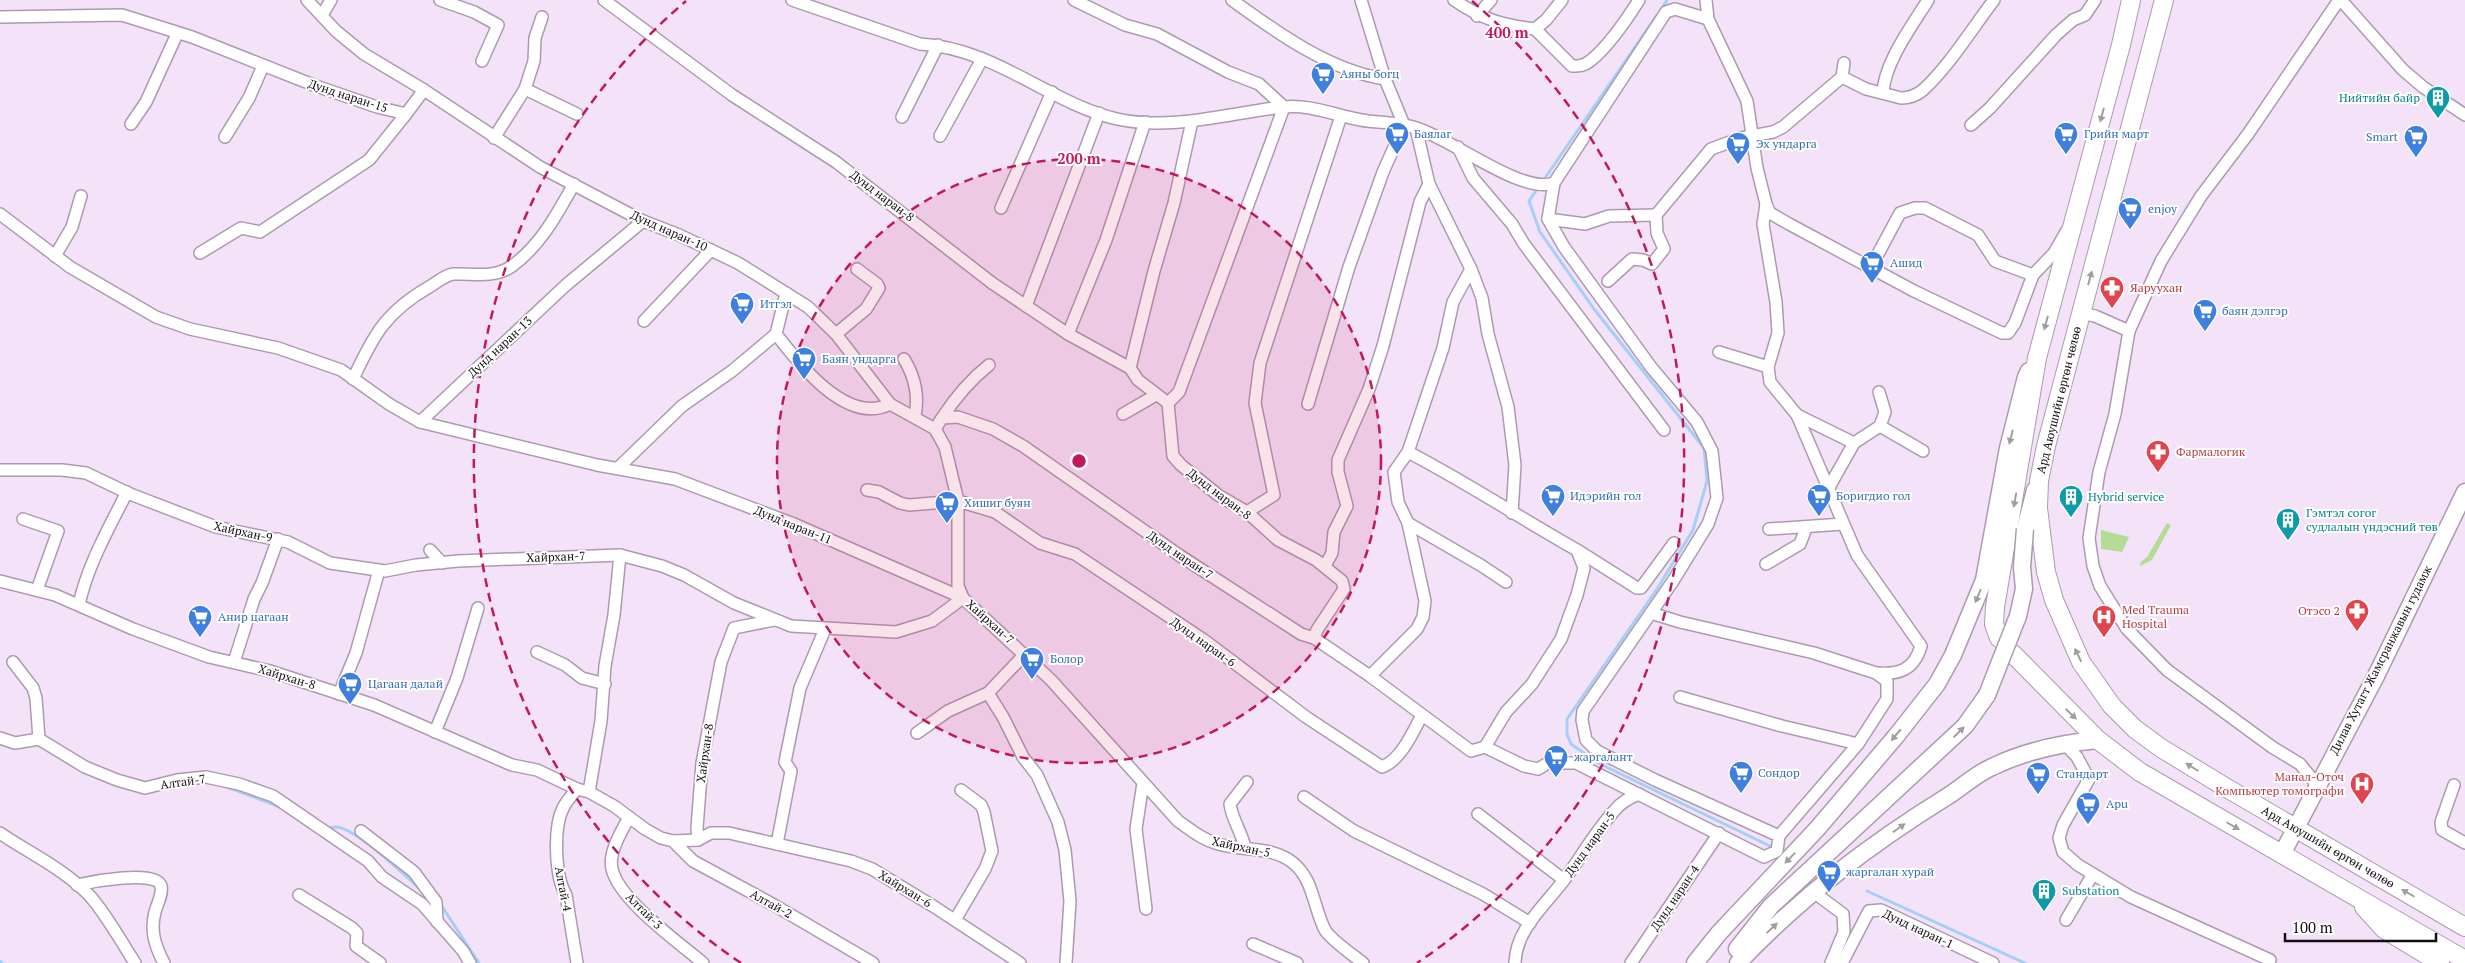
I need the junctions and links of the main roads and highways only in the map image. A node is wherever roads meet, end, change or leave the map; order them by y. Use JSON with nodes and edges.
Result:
{"nodes":[{"id":1,"x":2132,"y":0,"type":"edge"},
{"id":2,"x":2164,"y":0,"type":"edge"},
{"id":3,"x":2121,"y":45,"type":"junction"},
{"id":4,"x":2150,"y":52,"type":"junction"},
{"id":5,"x":2111,"y":83,"type":"junction"},
{"id":6,"x":2141,"y":89,"type":"junction"},
{"id":7,"x":2037,"y":358,"type":"junction"},
{"id":8,"x":2046,"y":446,"type":"junction"},
{"id":9,"x":2465,"y":492,"type":"edge"},
{"id":10,"x":1999,"y":638,"type":"dead end"},
{"id":11,"x":2012,"y":654,"type":"dead end"},
{"id":12,"x":2098,"y":740,"type":"junction"},
{"id":13,"x":2296,"y":828,"type":"junction"},
{"id":14,"x":2282,"y":854,"type":"junction"},
{"id":15,"x":2350,"y":892,"type":"junction"},
{"id":16,"x":2465,"y":927,"type":"edge"},
{"id":17,"x":2465,"y":960,"type":"edge"},
{"id":18,"x":1695,"y":963,"type":"edge"},
{"id":19,"x":1727,"y":963,"type":"edge"},
{"id":20,"x":1738,"y":963,"type":"edge"},
{"id":21,"x":2440,"y":963,"type":"edge"}],
"edges":[{"from":1,"to":3,"type":"main road","name":"Ард Аюушийн өргөн чөлөө"},
{"from":2,"to":4,"type":"main road","name":"Ард Аюушийн өргөн чөлөө"},
{"from":3,"to":4,"type":"main road"},
{"from":3,"to":5,"type":"main road","name":"Ард Аюушийн өргөн чөлөө"},
{"from":4,"to":6,"type":"main road","name":"Ард Аюушийн өргөн чөлөө"},
{"from":5,"to":6,"type":"main road"},
{"from":5,"to":7,"type":"main road","name":"Ард Аюушийн өргөн чөлөө","one_way":true},
{"from":8,"to":6,"type":"main road","name":"Ард Аюушийн өргөн чөлөө","one_way":true},
{"from":7,"to":10,"type":"main road","name":"Ард Аюушийн өргөн чөлөө","one_way":true},
{"from":7,"to":18,"type":"main road","one_way":true},
{"from":13,"to":8,"type":"main road","name":"Ард Аюушийн өргөн чөлөө","one_way":true},
{"from":19,"to":8,"type":"main road","one_way":true,"bridge":true},
{"from":9,"to":13,"type":"main road","name":"Дилав Хутагт Жамсранжавын гудамж"},
{"from":11,"to":12,"type":"main road","one_way":true},
{"from":12,"to":14,"type":"main road","one_way":true},
{"from":20,"to":12,"type":"main road","one_way":true},
{"from":13,"to":14,"type":"main road","name":"Дилав Хутагт Жамсранжавын гудамж"},
{"from":16,"to":13,"type":"main road","name":"Ард Аюушийн өргөн чөлөө","one_way":true},
{"from":14,"to":15,"type":"main road"},
{"from":15,"to":17,"type":"main road"},
{"from":15,"to":21,"type":"main road"}]}
